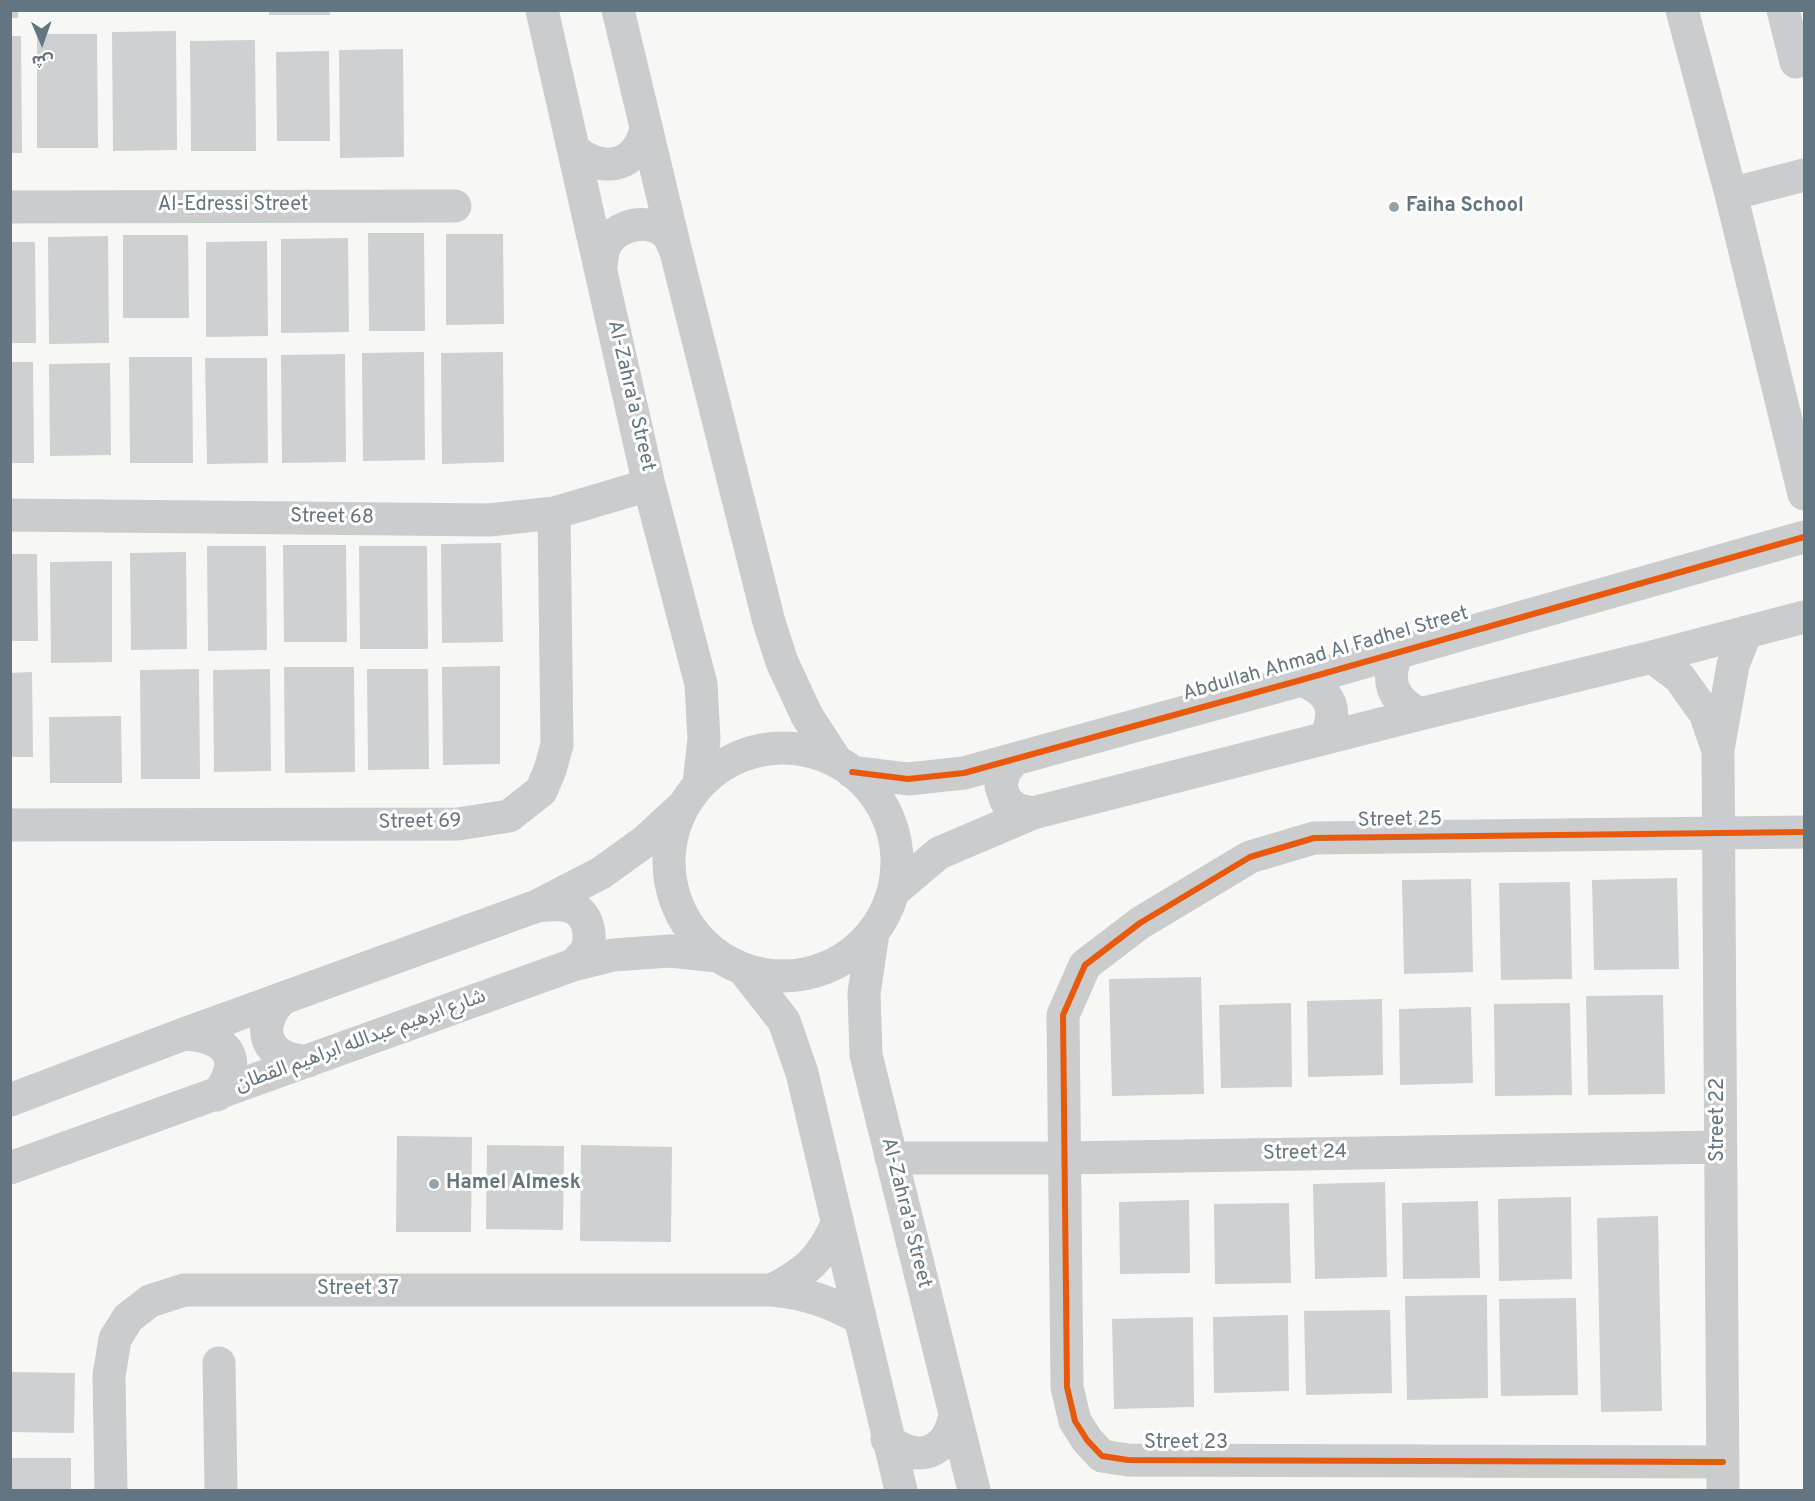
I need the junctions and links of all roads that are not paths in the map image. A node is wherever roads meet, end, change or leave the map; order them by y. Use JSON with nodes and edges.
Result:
{"nodes":[{"id":1,"x":542,"y":10,"type":"edge"},
{"id":2,"x":618,"y":10,"type":"edge"},
{"id":3,"x":1682,"y":10,"type":"edge"},
{"id":4,"x":1783,"y":10,"type":"edge"},
{"id":5,"x":1796,"y":62,"type":"dead end"},
{"id":6,"x":646,"y":128,"type":"junction"},
{"id":7,"x":574,"y":150,"type":"junction"},
{"id":8,"x":1804,"y":175,"type":"edge"},
{"id":9,"x":1731,"y":194,"type":"junction"},
{"id":10,"x":455,"y":206,"type":"dead end"},
{"id":11,"x":10,"y":207,"type":"edge"},
{"id":12,"x":676,"y":252,"type":"junction"},
{"id":13,"x":601,"y":266,"type":"junction"},
{"id":14,"x":649,"y":485,"type":"junction"},
{"id":15,"x":1804,"y":494,"type":"edge"},
{"id":16,"x":554,"y":513,"type":"junction"},
{"id":17,"x":10,"y":515,"type":"edge"},
{"id":18,"x":1804,"y":537,"type":"edge"},
{"id":19,"x":1804,"y":616,"type":"edge"},
{"id":20,"x":1746,"y":632,"type":"junction"},
{"id":21,"x":1398,"y":651,"type":"junction"},
{"id":22,"x":1652,"y":657,"type":"junction"},
{"id":23,"x":1301,"y":680,"type":"junction"},
{"id":24,"x":1420,"y":714,"type":"junction"},
{"id":25,"x":1325,"y":738,"type":"junction"},
{"id":26,"x":1718,"y":750,"type":"junction"},
{"id":27,"x":1014,"y":760,"type":"junction"},
{"id":28,"x":845,"y":767,"type":"junction"},
{"id":29,"x":691,"y":794,"type":"junction"},
{"id":30,"x":1033,"y":813,"type":"junction"},
{"id":31,"x":10,"y":825,"type":"edge"},
{"id":32,"x":1804,"y":832,"type":"edge"},
{"id":33,"x":1720,"y":833,"type":"junction"},
{"id":34,"x":894,"y":891,"type":"junction"},
{"id":35,"x":537,"y":906,"type":"junction"},
{"id":36,"x":873,"y":933,"type":"junction"},
{"id":37,"x":731,"y":963,"type":"junction"},
{"id":38,"x":573,"y":965,"type":"junction"},
{"id":39,"x":283,"y":998,"type":"junction"},
{"id":40,"x":1063,"y":1015,"type":"joint"},
{"id":41,"x":184,"y":1034,"type":"junction"},
{"id":42,"x":308,"y":1060,"type":"junction"},
{"id":43,"x":217,"y":1095,"type":"junction"},
{"id":44,"x":10,"y":1100,"type":"edge"},
{"id":45,"x":1719,"y":1147,"type":"junction"},
{"id":46,"x":891,"y":1158,"type":"junction"},
{"id":47,"x":1064,"y":1158,"type":"junction"},
{"id":48,"x":10,"y":1168,"type":"edge"},
{"id":49,"x":837,"y":1224,"type":"junction"},
{"id":50,"x":772,"y":1290,"type":"junction"},
{"id":51,"x":859,"y":1318,"type":"junction"},
{"id":52,"x":219,"y":1363,"type":"dead end"},
{"id":53,"x":955,"y":1415,"type":"junction"},
{"id":54,"x":887,"y":1438,"type":"junction"},
{"id":55,"x":1723,"y":1476,"type":"edge"},
{"id":56,"x":111,"y":1491,"type":"edge"},
{"id":57,"x":221,"y":1491,"type":"edge"},
{"id":58,"x":901,"y":1491,"type":"edge"},
{"id":59,"x":974,"y":1491,"type":"edge"}],
"edges":[{"from":1,"to":7,"type":"street","name":"Al-Zahra'a Street"},
{"from":2,"to":6,"type":"street"},
{"from":3,"to":9,"type":"street"},
{"from":4,"to":5,"type":"street"},
{"from":6,"to":7,"type":"street"},
{"from":6,"to":12,"type":"street"},
{"from":7,"to":13,"type":"street","name":"Al-Zahra'a Street"},
{"from":8,"to":9,"type":"street"},
{"from":9,"to":15,"type":"street"},
{"from":10,"to":11,"type":"street","name":"Al-Edressi Street"},
{"from":12,"to":13,"type":"street"},
{"from":12,"to":28,"type":"street"},
{"from":13,"to":14,"type":"street","name":"Al-Zahra'a Street"},
{"from":14,"to":16,"type":"street","name":"Street 68"},
{"from":14,"to":29,"type":"street","name":"Al-Zahra'a Street"},
{"from":16,"to":17,"type":"street","name":"Street 68"},
{"from":16,"to":31,"type":"street","name":"Street 69"},
{"from":18,"to":21,"type":"street","name":"Abdullah Ahmad Al Fadhel Street"},
{"from":19,"to":20,"type":"street"},
{"from":20,"to":22,"type":"street"},
{"from":20,"to":26,"type":"street","name":"Street 22"},
{"from":21,"to":23,"type":"street","name":"Abdullah Ahmad Al Fadhel Street"},
{"from":21,"to":24,"type":"street"},
{"from":22,"to":24,"type":"street"},
{"from":22,"to":26,"type":"street","name":"Street 22"},
{"from":23,"to":25,"type":"street"},
{"from":23,"to":27,"type":"street","name":"Abdullah Ahmad Al Fadhel Street"},
{"from":24,"to":25,"type":"street"},
{"from":25,"to":30,"type":"street"},
{"from":26,"to":33,"type":"street","name":"Street 22"},
{"from":27,"to":28,"type":"street","name":"Abdullah Ahmad Al Fadhel Street"},
{"from":27,"to":30,"type":"street"},
{"from":28,"to":29,"type":"street"},
{"from":28,"to":34,"type":"street"},
{"from":29,"to":35,"type":"street"},
{"from":29,"to":37,"type":"street","name":"Al-Zahra'a Street"},
{"from":30,"to":34,"type":"street"},
{"from":32,"to":33,"type":"street","name":"Street 25"},
{"from":33,"to":40,"type":"street","name":"Street 25"},
{"from":33,"to":45,"type":"street","name":"Street 22"},
{"from":34,"to":36,"type":"street"},
{"from":35,"to":38,"type":"street"},
{"from":35,"to":39,"type":"street"},
{"from":36,"to":37,"type":"street","name":"شارع ابرهيم عبدالله ابراهيم القطان"},
{"from":36,"to":46,"type":"street","name":"Al-Zahra'a Street"},
{"from":37,"to":38,"type":"street","name":"شارع ابرهيم عبدالله ابراهيم القطان"},
{"from":37,"to":49,"type":"street"},
{"from":38,"to":42,"type":"street","name":"شارع ابرهيم عبدالله ابراهيم القطان"},
{"from":39,"to":41,"type":"street"},
{"from":39,"to":42,"type":"street"},
{"from":40,"to":47,"type":"street","name":"Street 23"},
{"from":41,"to":43,"type":"street"},
{"from":41,"to":44,"type":"street"},
{"from":42,"to":43,"type":"street","name":"شارع ابرهيم عبدالله ابراهيم القطان"},
{"from":43,"to":48,"type":"street","name":"شارع ابرهيم عبدالله ابراهيم القطان"},
{"from":45,"to":47,"type":"street","name":"Street 24"},
{"from":45,"to":55,"type":"street","name":"Street 22"},
{"from":46,"to":47,"type":"street","name":"Street 24"},
{"from":46,"to":53,"type":"street","name":"Al-Zahra'a Street"},
{"from":47,"to":55,"type":"street","name":"Street 23"},
{"from":49,"to":50,"type":"street","name":"Street 37"},
{"from":49,"to":51,"type":"street"},
{"from":50,"to":51,"type":"street","name":"Street 37"},
{"from":50,"to":56,"type":"street","name":"Street 37"},
{"from":51,"to":54,"type":"street"},
{"from":52,"to":57,"type":"street"},
{"from":53,"to":54,"type":"street"},
{"from":53,"to":59,"type":"street","name":"Al-Zahra'a Street"},
{"from":54,"to":58,"type":"street"}]}
